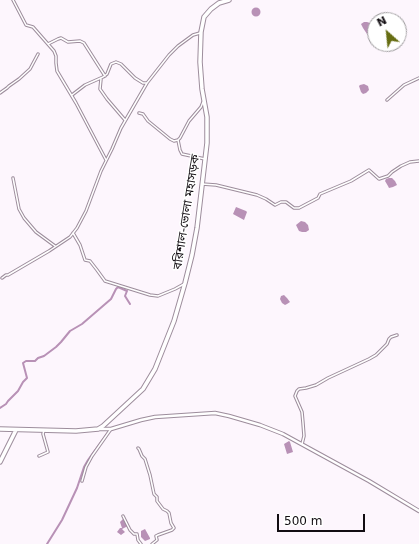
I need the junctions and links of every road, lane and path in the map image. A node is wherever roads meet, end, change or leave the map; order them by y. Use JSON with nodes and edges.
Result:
{"nodes":[{"id":1,"x":13,"y":0,"type":"edge"},
{"id":2,"x":229,"y":0,"type":"edge"},
{"id":3,"x":201,"y":32,"type":"junction"},
{"id":4,"x":48,"y":44,"type":"junction"},
{"id":5,"x":38,"y":54,"type":"dead end"},
{"id":6,"x":105,"y":76,"type":"junction"},
{"id":7,"x":101,"y":78,"type":"junction"},
{"id":8,"x":419,"y":78,"type":"edge"},
{"id":9,"x":147,"y":83,"type":"junction"},
{"id":10,"x":0,"y":93,"type":"edge"},
{"id":11,"x":72,"y":95,"type":"junction"},
{"id":12,"x":204,"y":100,"type":"junction"},
{"id":13,"x":388,"y":100,"type":"dead end"},
{"id":14,"x":139,"y":113,"type":"dead end"},
{"id":15,"x":125,"y":120,"type":"junction"},
{"id":16,"x":178,"y":140,"type":"junction"},
{"id":17,"x":205,"y":159,"type":"junction"},
{"id":18,"x":106,"y":160,"type":"junction"},
{"id":19,"x":419,"y":161,"type":"edge"},
{"id":20,"x":13,"y":178,"type":"dead end"},
{"id":21,"x":202,"y":184,"type":"junction"},
{"id":22,"x":73,"y":233,"type":"junction"},
{"id":23,"x":56,"y":247,"type":"junction"},
{"id":24,"x":2,"y":278,"type":"dead end"},
{"id":25,"x":185,"y":283,"type":"junction"},
{"id":26,"x":397,"y":335,"type":"dead end"},
{"id":27,"x":0,"y":429,"type":"edge"},
{"id":28,"x":98,"y":429,"type":"junction"},
{"id":29,"x":111,"y":429,"type":"junction"},
{"id":30,"x":44,"y":430,"type":"junction"},
{"id":31,"x":16,"y":432,"type":"junction"},
{"id":32,"x":302,"y":444,"type":"junction"},
{"id":33,"x":138,"y":448,"type":"dead end"},
{"id":34,"x":39,"y":456,"type":"dead end"},
{"id":35,"x":0,"y":462,"type":"edge"},
{"id":36,"x":82,"y":481,"type":"dead end"},
{"id":37,"x":419,"y":511,"type":"edge"},
{"id":38,"x":123,"y":516,"type":"dead end"},
{"id":39,"x":141,"y":544,"type":"edge"},
{"id":40,"x":152,"y":544,"type":"edge"}],
"edges":[{"from":1,"to":4,"type":"street"},
{"from":2,"to":3,"type":"highway","name":"বরিশাল-ভোলা মহাসড়ক"},
{"from":3,"to":9,"type":"street"},
{"from":3,"to":12,"type":"highway","name":"বরিশাল-ভোলা মহাসড়ক"},
{"from":4,"to":6,"type":"street"},
{"from":4,"to":11,"type":"street"},
{"from":5,"to":10,"type":"street"},
{"from":6,"to":7,"type":"street"},
{"from":6,"to":9,"type":"street"},
{"from":7,"to":11,"type":"street"},
{"from":7,"to":15,"type":"street"},
{"from":8,"to":13,"type":"street"},
{"from":9,"to":15,"type":"street"},
{"from":11,"to":18,"type":"street"},
{"from":12,"to":16,"type":"street"},
{"from":12,"to":17,"type":"highway","name":"বরিশাল-ভোলা মহাসড়ক"},
{"from":14,"to":16,"type":"street"},
{"from":15,"to":18,"type":"street"},
{"from":16,"to":17,"type":"street"},
{"from":17,"to":21,"type":"highway","name":"বরিশাল-ভোলা মহাসড়ক"},
{"from":18,"to":22,"type":"street"},
{"from":19,"to":21,"type":"street"},
{"from":20,"to":23,"type":"street"},
{"from":21,"to":25,"type":"highway","name":"বরিশাল-ভোলা মহাসড়ক"},
{"from":22,"to":23,"type":"street"},
{"from":22,"to":25,"type":"street"},
{"from":23,"to":24,"type":"street"},
{"from":25,"to":28,"type":"highway","name":"বরিশাল-ভোলা মহাসড়ক"},
{"from":26,"to":32,"type":"street"},
{"from":27,"to":31,"type":"highway"},
{"from":28,"to":29,"type":"main road"},
{"from":28,"to":30,"type":"highway"},
{"from":29,"to":32,"type":"main road"},
{"from":29,"to":36,"type":"street"},
{"from":30,"to":31,"type":"highway"},
{"from":30,"to":34,"type":"street"},
{"from":31,"to":35,"type":"highway"},
{"from":32,"to":37,"type":"main road"},
{"from":33,"to":40,"type":"street"},
{"from":38,"to":39,"type":"street"}]}
